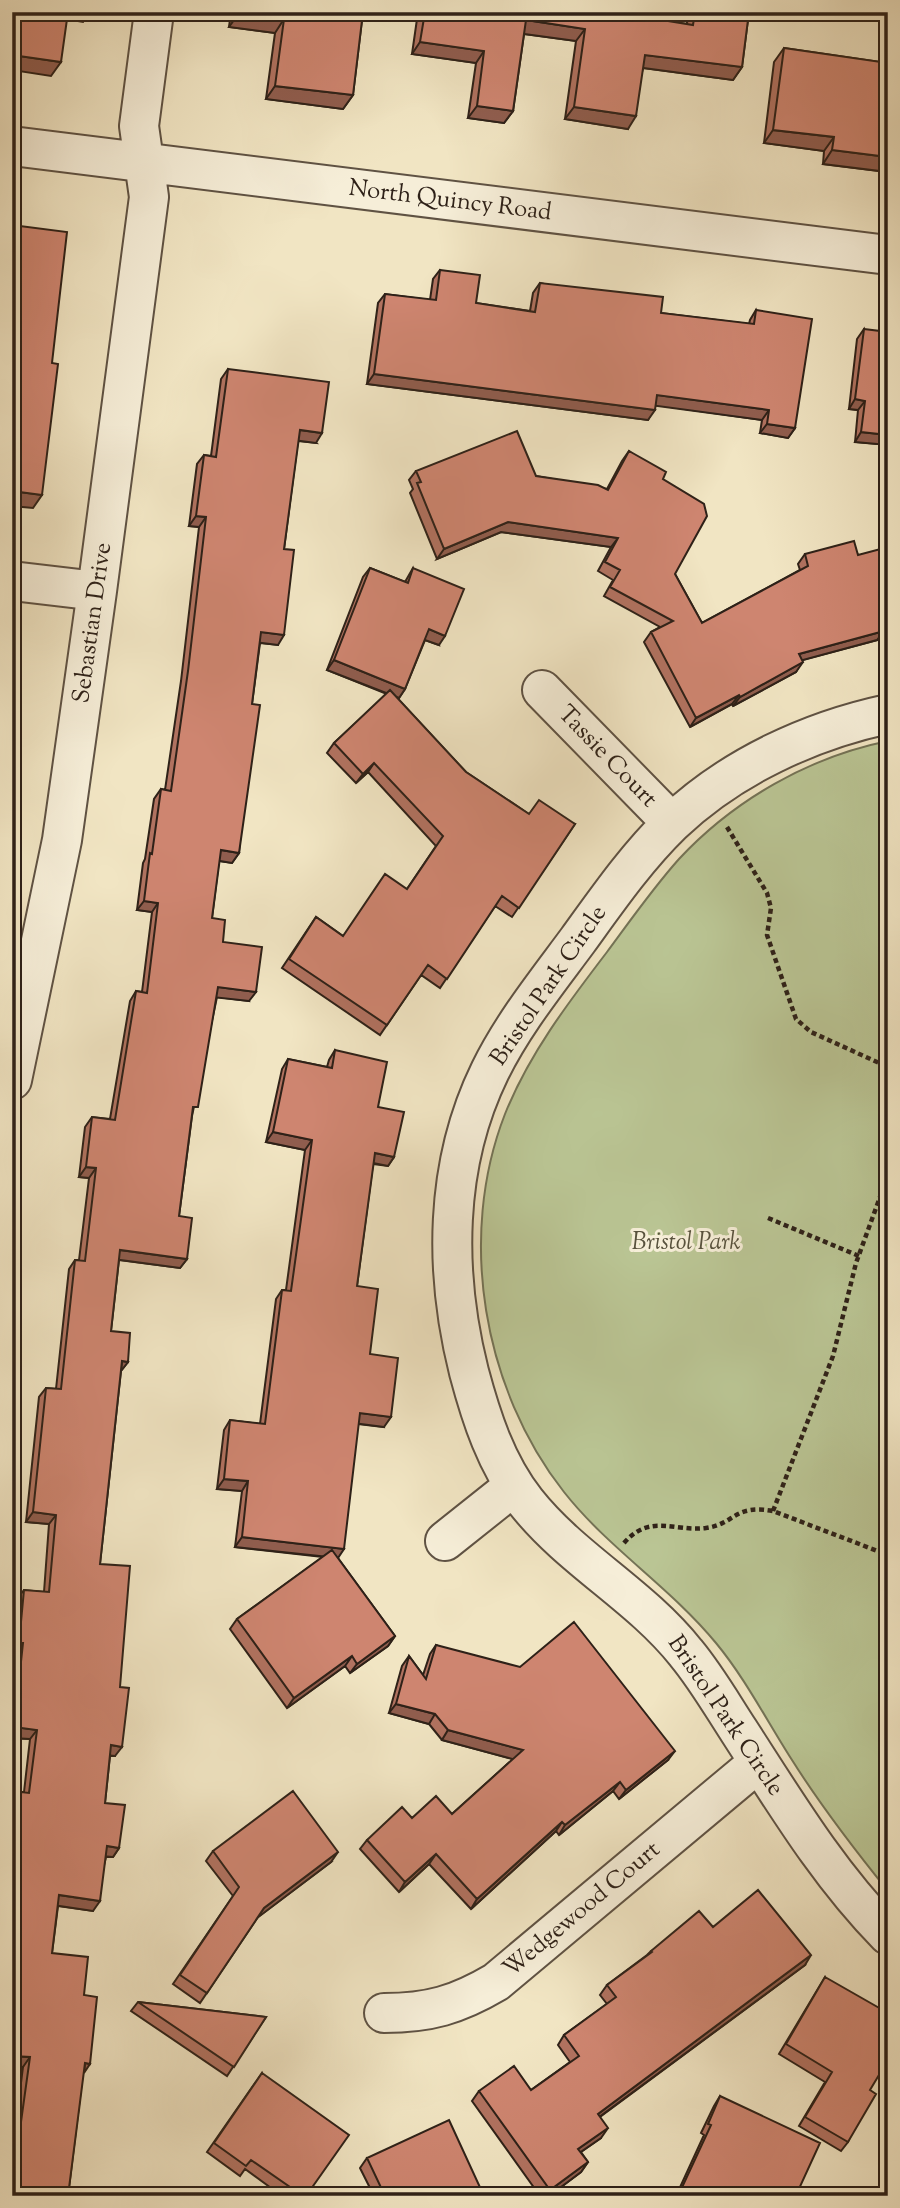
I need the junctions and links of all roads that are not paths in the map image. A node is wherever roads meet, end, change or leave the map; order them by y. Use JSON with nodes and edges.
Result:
{"nodes":[{"id":1,"x":154,"y":12,"type":"edge"},
{"id":2,"x":12,"y":146,"type":"edge"},
{"id":3,"x":144,"y":163,"type":"junction"},
{"id":4,"x":888,"y":255,"type":"edge"},
{"id":5,"x":12,"y":581,"type":"edge"},
{"id":6,"x":97,"y":591,"type":"junction"},
{"id":7,"x":542,"y":690,"type":"dead end"},
{"id":8,"x":888,"y":714,"type":"edge"},
{"id":9,"x":672,"y":823,"type":"junction"},
{"id":10,"x":12,"y":1080,"type":"edge"},
{"id":11,"x":514,"y":1486,"type":"junction"},
{"id":12,"x":446,"y":1541,"type":"dead end"},
{"id":13,"x":760,"y":1762,"type":"junction"},
{"id":14,"x":888,"y":1935,"type":"edge"},
{"id":15,"x":384,"y":2013,"type":"dead end"}],
"edges":[{"from":1,"to":3,"type":"street","name":"Sebastian Drive"},
{"from":2,"to":3,"type":"street","name":"North Quincy Road"},
{"from":3,"to":4,"type":"street","name":"North Quincy Road"},
{"from":3,"to":6,"type":"street","name":"Sebastian Drive"},
{"from":5,"to":6,"type":"street"},
{"from":6,"to":10,"type":"street","name":"Sebastian Drive"},
{"from":7,"to":9,"type":"street","name":"Tassie Court"},
{"from":8,"to":9,"type":"street","name":"Bristol Park Circle"},
{"from":9,"to":11,"type":"street","name":"Bristol Park Circle"},
{"from":11,"to":12,"type":"street"},
{"from":11,"to":13,"type":"street","name":"Bristol Park Circle"},
{"from":13,"to":14,"type":"street","name":"Bristol Park Circle"},
{"from":13,"to":15,"type":"street","name":"Wedgewood Court"}]}
